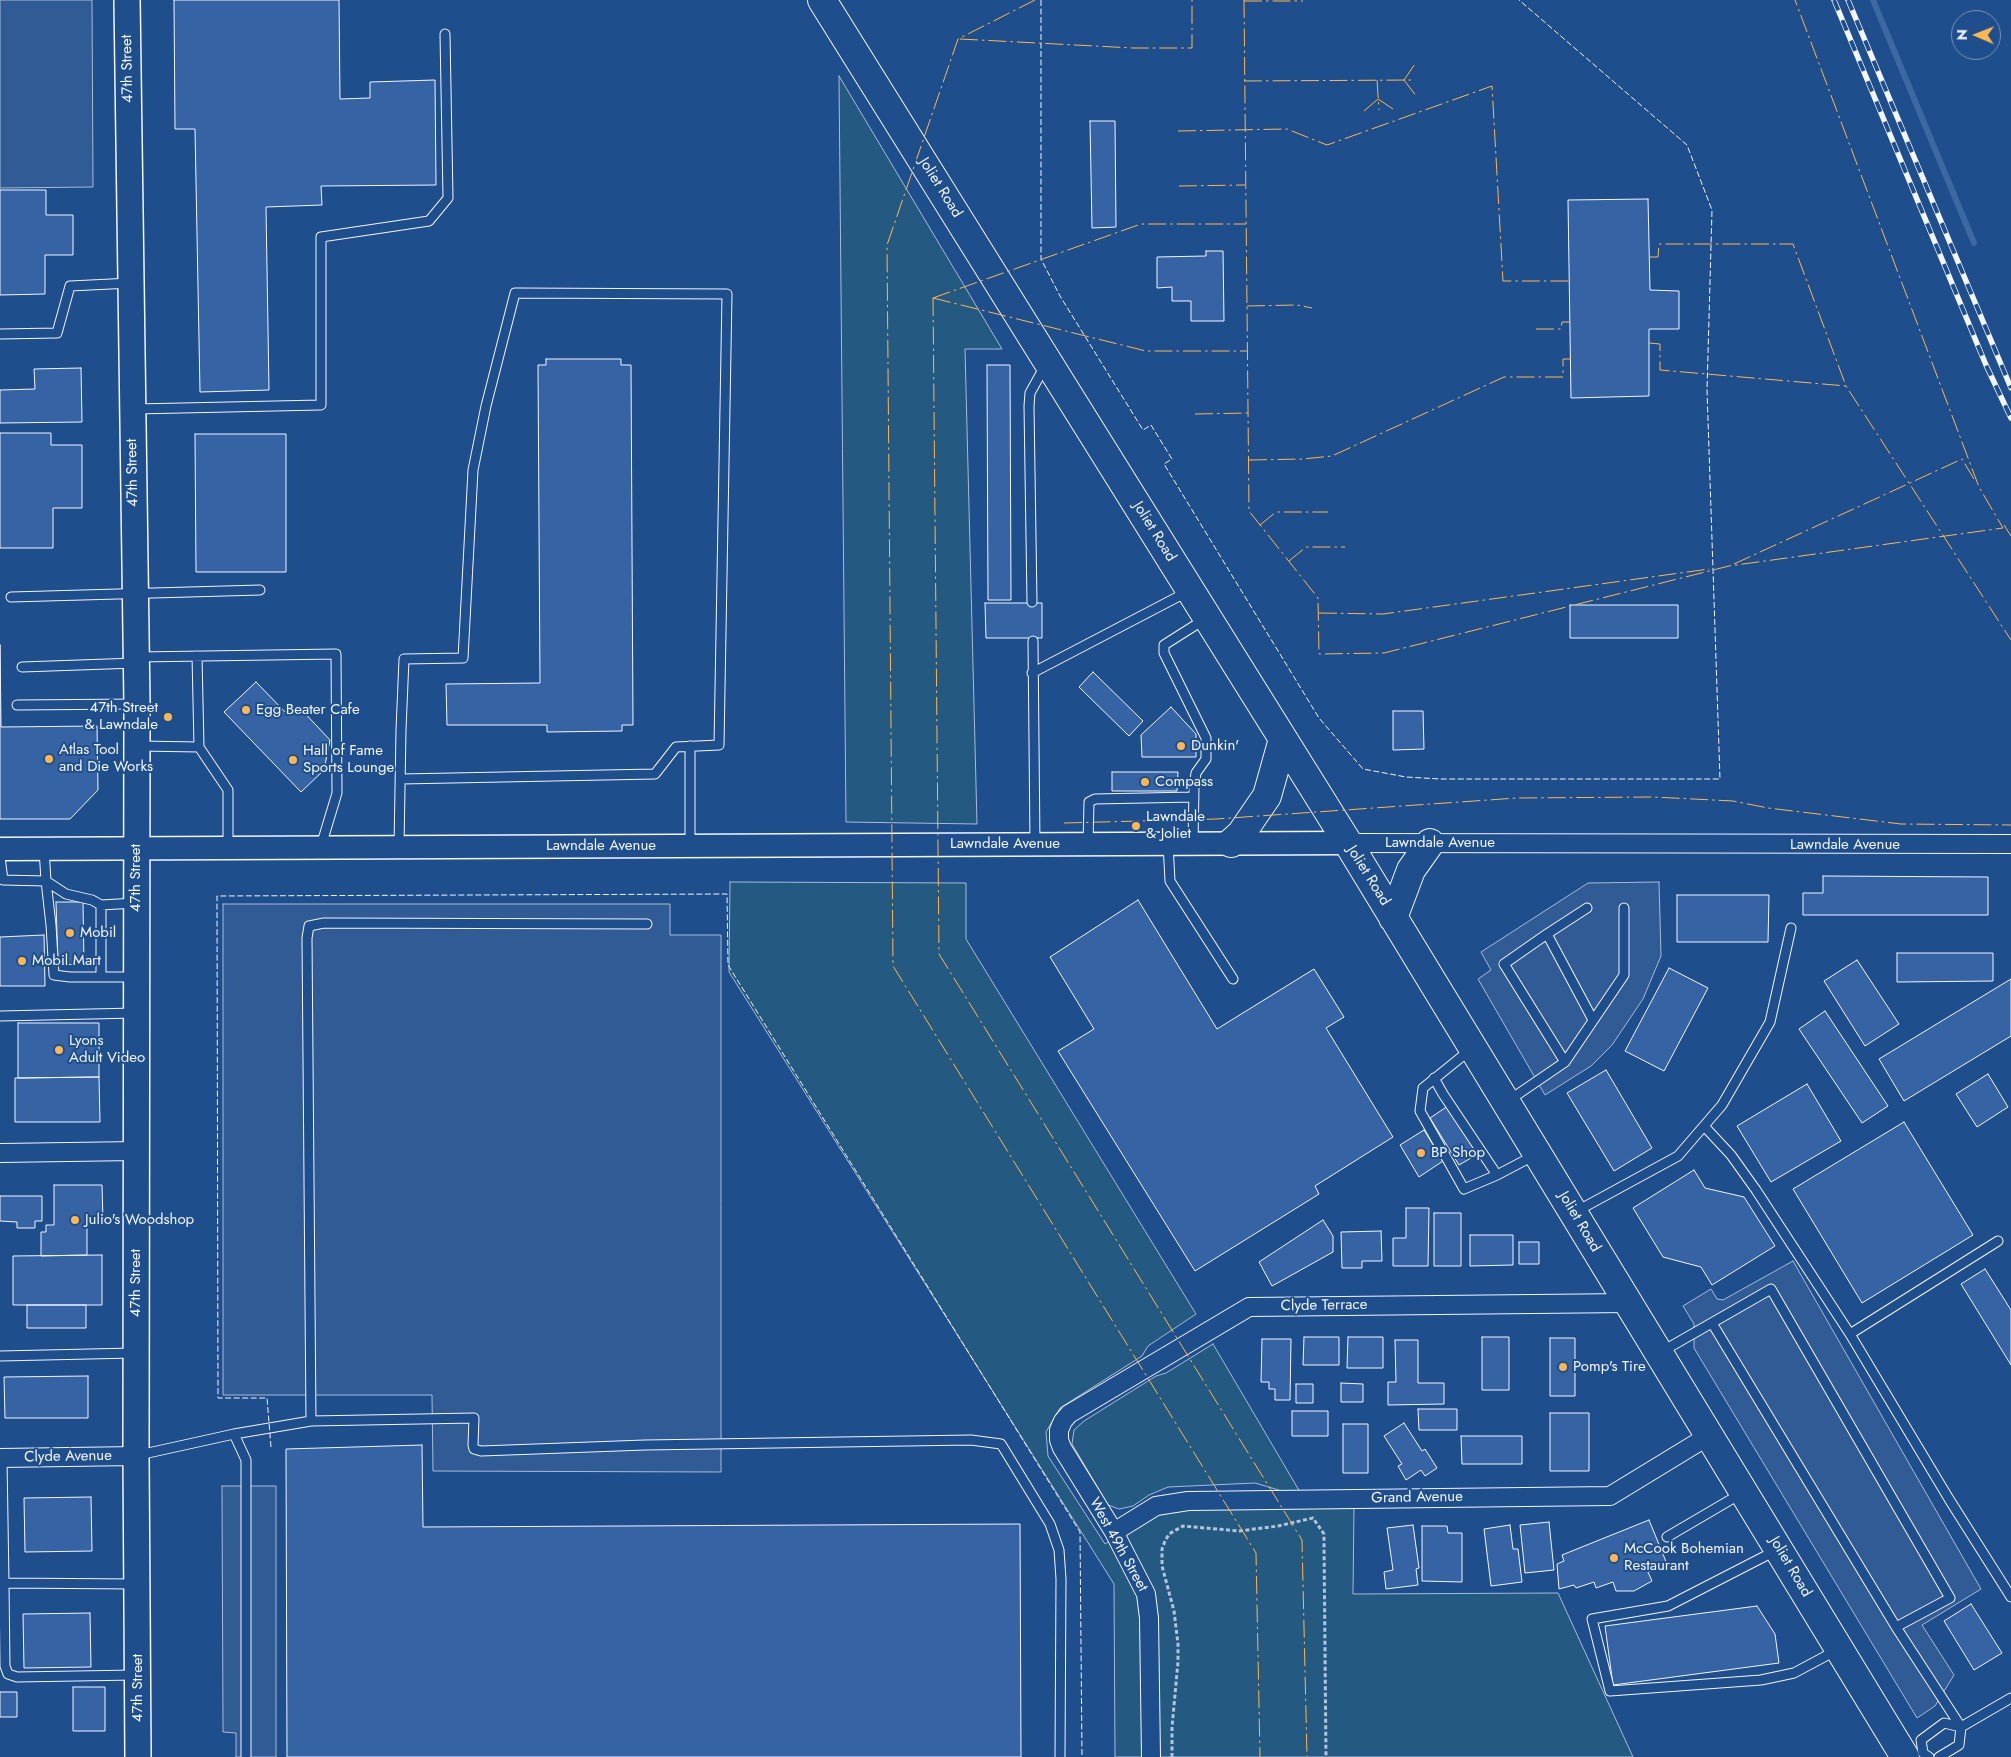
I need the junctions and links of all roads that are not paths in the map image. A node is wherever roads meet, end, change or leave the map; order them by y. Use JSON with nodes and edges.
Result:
{"nodes":[{"id":1,"x":127,"y":0,"type":"edge"},
{"id":2,"x":822,"y":0,"type":"edge"},
{"id":3,"x":445,"y":34,"type":"dead end"},
{"id":4,"x":131,"y":283,"type":"junction"},
{"id":5,"x":0,"y":334,"type":"edge"},
{"id":6,"x":1048,"y":362,"type":"junction"},
{"id":7,"x":132,"y":409,"type":"junction"},
{"id":8,"x":260,"y":590,"type":"dead end"},
{"id":9,"x":1190,"y":590,"type":"junction"},
{"id":10,"x":135,"y":593,"type":"junction"},
{"id":11,"x":11,"y":598,"type":"dead end"},
{"id":12,"x":1032,"y":602,"type":"dead end"},
{"id":13,"x":1207,"y":617,"type":"junction"},
{"id":14,"x":1033,"y":641,"type":"dead end"},
{"id":15,"x":197,"y":656,"type":"junction"},
{"id":16,"x":136,"y":660,"type":"junction"},
{"id":17,"x":22,"y":666,"type":"dead end"},
{"id":18,"x":1032,"y":673,"type":"junction"},
{"id":19,"x":137,"y":704,"type":"junction"},
{"id":20,"x":17,"y":705,"type":"dead end"},
{"id":21,"x":1283,"y":739,"type":"junction"},
{"id":22,"x":136,"y":746,"type":"junction"},
{"id":23,"x":690,"y":746,"type":"junction"},
{"id":24,"x":199,"y":748,"type":"junction"},
{"id":25,"x":401,"y":779,"type":"junction"},
{"id":26,"x":1194,"y":797,"type":"junction"},
{"id":27,"x":1193,"y":843,"type":"junction"},
{"id":28,"x":1231,"y":843,"type":"junction"},
{"id":29,"x":1348,"y":843,"type":"junction"},
{"id":30,"x":1430,"y":843,"type":"junction"},
{"id":31,"x":1035,"y":844,"type":"junction"},
{"id":32,"x":1088,"y":844,"type":"junction"},
{"id":33,"x":1168,"y":844,"type":"junction"},
{"id":34,"x":2011,"y":844,"type":"edge"},
{"id":35,"x":690,"y":846,"type":"junction"},
{"id":36,"x":320,"y":847,"type":"junction"},
{"id":37,"x":399,"y":847,"type":"junction"},
{"id":38,"x":136,"y":848,"type":"junction"},
{"id":39,"x":228,"y":848,"type":"junction"},
{"id":40,"x":0,"y":849,"type":"edge"},
{"id":41,"x":44,"y":849,"type":"junction"},
{"id":42,"x":0,"y":857,"type":"edge"},
{"id":43,"x":46,"y":881,"type":"junction"},
{"id":44,"x":136,"y":903,"type":"junction"},
{"id":45,"x":101,"y":906,"type":"junction"},
{"id":46,"x":1587,"y":908,"type":"dead end"},
{"id":47,"x":1624,"y":908,"type":"dead end"},
{"id":48,"x":1394,"y":918,"type":"junction"},
{"id":49,"x":647,"y":924,"type":"dead end"},
{"id":50,"x":1791,"y":928,"type":"dead end"},
{"id":51,"x":1547,"y":934,"type":"junction"},
{"id":52,"x":101,"y":977,"type":"junction"},
{"id":53,"x":136,"y":977,"type":"junction"},
{"id":54,"x":1233,"y":979,"type":"dead end"},
{"id":55,"x":136,"y":1013,"type":"junction"},
{"id":56,"x":0,"y":1016,"type":"edge"},
{"id":57,"x":1594,"y":1020,"type":"junction"},
{"id":58,"x":1472,"y":1048,"type":"junction"},
{"id":59,"x":1565,"y":1062,"type":"junction"},
{"id":60,"x":1434,"y":1078,"type":"junction"},
{"id":61,"x":1506,"y":1102,"type":"junction"},
{"id":62,"x":1704,"y":1126,"type":"junction"},
{"id":63,"x":136,"y":1151,"type":"junction"},
{"id":64,"x":0,"y":1153,"type":"edge"},
{"id":65,"x":1538,"y":1154,"type":"junction"},
{"id":66,"x":1497,"y":1175,"type":"junction"},
{"id":67,"x":1573,"y":1213,"type":"junction"},
{"id":68,"x":1998,"y":1241,"type":"dead end"},
{"id":69,"x":1628,"y":1303,"type":"junction"},
{"id":70,"x":1712,"y":1323,"type":"junction"},
{"id":71,"x":1850,"y":1334,"type":"junction"},
{"id":72,"x":136,"y":1353,"type":"junction"},
{"id":73,"x":1658,"y":1354,"type":"junction"},
{"id":74,"x":0,"y":1356,"type":"edge"},
{"id":75,"x":311,"y":1420,"type":"junction"},
{"id":76,"x":1059,"y":1430,"type":"joint"},
{"id":77,"x":234,"y":1434,"type":"junction"},
{"id":78,"x":1710,"y":1435,"type":"junction"},
{"id":79,"x":136,"y":1456,"type":"junction"},
{"id":80,"x":1,"y":1458,"type":"edge"},
{"id":81,"x":1744,"y":1491,"type":"junction"},
{"id":82,"x":1114,"y":1532,"type":"junction"},
{"id":83,"x":1667,"y":1537,"type":"dead end"},
{"id":84,"x":1779,"y":1549,"type":"junction"},
{"id":85,"x":4,"y":1583,"type":"junction"},
{"id":86,"x":137,"y":1584,"type":"junction"},
{"id":87,"x":2011,"y":1596,"type":"edge"},
{"id":88,"x":1896,"y":1628,"type":"junction"},
{"id":89,"x":1840,"y":1648,"type":"junction"},
{"id":90,"x":138,"y":1675,"type":"junction"},
{"id":91,"x":2011,"y":1698,"type":"edge"},
{"id":92,"x":1962,"y":1727,"type":"junction"},
{"id":93,"x":1919,"y":1756,"type":"edge"},
{"id":94,"x":138,"y":1757,"type":"edge"},
{"id":95,"x":246,"y":1757,"type":"edge"},
{"id":96,"x":1060,"y":1757,"type":"edge"},
{"id":97,"x":1151,"y":1757,"type":"edge"},
{"id":98,"x":1939,"y":1757,"type":"edge"}],
"edges":[{"from":1,"to":4,"type":"main road","name":"47th Street"},
{"from":2,"to":6,"type":"main road","name":"Joliet Road"},
{"from":3,"to":7,"type":"lane"},
{"from":4,"to":5,"type":"lane"},
{"from":4,"to":7,"type":"main road","name":"47th Street"},
{"from":6,"to":9,"type":"main road","name":"Joliet Road"},
{"from":6,"to":12,"type":"lane"},
{"from":7,"to":10,"type":"main road","name":"47th Street"},
{"from":8,"to":10,"type":"lane"},
{"from":9,"to":13,"type":"main road","name":"Joliet Road"},
{"from":9,"to":18,"type":"lane"},
{"from":10,"to":11,"type":"lane"},
{"from":10,"to":16,"type":"main road","name":"47th Street"},
{"from":13,"to":21,"type":"main road","name":"Joliet Road"},
{"from":13,"to":26,"type":"lane"},
{"from":14,"to":18,"type":"lane"},
{"from":15,"to":16,"type":"lane"},
{"from":15,"to":24,"type":"lane"},
{"from":15,"to":36,"type":"lane"},
{"from":16,"to":17,"type":"lane"},
{"from":16,"to":19,"type":"main road","name":"47th Street"},
{"from":18,"to":31,"type":"lane"},
{"from":19,"to":20,"type":"lane"},
{"from":19,"to":22,"type":"main road","name":"47th Street"},
{"from":21,"to":28,"type":"main road"},
{"from":21,"to":29,"type":"main road","name":"Joliet Road"},
{"from":22,"to":24,"type":"lane"},
{"from":22,"to":38,"type":"main road","name":"47th Street"},
{"from":23,"to":25,"type":"lane"},
{"from":23,"to":25,"type":"lane"},
{"from":23,"to":35,"type":"lane"},
{"from":24,"to":39,"type":"lane"},
{"from":25,"to":37,"type":"lane"},
{"from":26,"to":27,"type":"lane"},
{"from":26,"to":32,"type":"lane"},
{"from":27,"to":28,"type":"street","name":"Lawndale Avenue"},
{"from":27,"to":33,"type":"street","name":"Lawndale Avenue"},
{"from":28,"to":29,"type":"street","name":"Lawndale Avenue"},
{"from":29,"to":30,"type":"street","name":"Lawndale Avenue"},
{"from":29,"to":48,"type":"main road","name":"Joliet Road"},
{"from":30,"to":34,"type":"street","name":"Lawndale Avenue"},
{"from":30,"to":48,"type":"main road"},
{"from":31,"to":32,"type":"street","name":"Lawndale Avenue"},
{"from":31,"to":35,"type":"street","name":"Lawndale Avenue"},
{"from":32,"to":33,"type":"street","name":"Lawndale Avenue"},
{"from":33,"to":54,"type":"lane"},
{"from":35,"to":37,"type":"street","name":"Lawndale Avenue"},
{"from":36,"to":37,"type":"street","name":"Lawndale Avenue"},
{"from":36,"to":39,"type":"street","name":"Lawndale Avenue"},
{"from":38,"to":39,"type":"street","name":"Lawndale Avenue"},
{"from":38,"to":41,"type":"street","name":"Lawndale Avenue"},
{"from":38,"to":44,"type":"main road","name":"47th Street"},
{"from":40,"to":41,"type":"street","name":"Lawndale Avenue"},
{"from":41,"to":43,"type":"lane"},
{"from":42,"to":43,"type":"lane"},
{"from":43,"to":45,"type":"lane"},
{"from":43,"to":52,"type":"lane"},
{"from":44,"to":45,"type":"lane"},
{"from":44,"to":53,"type":"main road","name":"47th Street"},
{"from":45,"to":52,"type":"lane"},
{"from":46,"to":51,"type":"lane"},
{"from":47,"to":57,"type":"lane"},
{"from":48,"to":58,"type":"main road","name":"Joliet Road"},
{"from":49,"to":75,"type":"lane"},
{"from":50,"to":62,"type":"lane"},
{"from":51,"to":57,"type":"lane"},
{"from":51,"to":59,"type":"lane"},
{"from":52,"to":53,"type":"lane"},
{"from":53,"to":55,"type":"main road","name":"47th Street"},
{"from":55,"to":56,"type":"lane"},
{"from":55,"to":63,"type":"main road","name":"47th Street"},
{"from":57,"to":59,"type":"lane"},
{"from":58,"to":60,"type":"lane"},
{"from":58,"to":61,"type":"main road","name":"Joliet Road"},
{"from":59,"to":61,"type":"lane"},
{"from":60,"to":66,"type":"lane"},
{"from":60,"to":66,"type":"lane"},
{"from":61,"to":65,"type":"main road","name":"Joliet Road"},
{"from":62,"to":67,"type":"lane"},
{"from":62,"to":71,"type":"lane"},
{"from":63,"to":64,"type":"street"},
{"from":63,"to":72,"type":"main road","name":"47th Street"},
{"from":65,"to":66,"type":"lane"},
{"from":65,"to":67,"type":"main road","name":"Joliet Road"},
{"from":67,"to":69,"type":"main road","name":"Joliet Road"},
{"from":68,"to":71,"type":"lane"},
{"from":69,"to":73,"type":"main road","name":"Joliet Road"},
{"from":69,"to":76,"type":"street","name":"Clyde Terrace"},
{"from":70,"to":73,"type":"lane"},
{"from":70,"to":88,"type":"lane"},
{"from":70,"to":88,"type":"lane"},
{"from":71,"to":87,"type":"lane"},
{"from":72,"to":74,"type":"lane"},
{"from":72,"to":79,"type":"main road","name":"47th Street"},
{"from":73,"to":78,"type":"main road","name":"Joliet Road"},
{"from":75,"to":77,"type":"lane"},
{"from":75,"to":96,"type":"lane"},
{"from":76,"to":82,"type":"street","name":"West 49th Street"},
{"from":77,"to":79,"type":"lane"},
{"from":77,"to":95,"type":"lane"},
{"from":78,"to":81,"type":"main road","name":"Joliet Road"},
{"from":78,"to":82,"type":"street","name":"Grand Avenue"},
{"from":79,"to":80,"type":"street","name":"Clyde Avenue"},
{"from":79,"to":86,"type":"main road","name":"47th Street"},
{"from":80,"to":85,"type":"lane"},
{"from":81,"to":83,"type":"lane"},
{"from":81,"to":84,"type":"main road","name":"Joliet Road"},
{"from":82,"to":97,"type":"street","name":"West 49th Street"},
{"from":84,"to":89,"type":"main road","name":"Joliet Road"},
{"from":84,"to":89,"type":"lane"},
{"from":85,"to":86,"type":"lane"},
{"from":85,"to":90,"type":"lane"},
{"from":86,"to":90,"type":"main road","name":"47th Street"},
{"from":88,"to":92,"type":"lane"},
{"from":89,"to":93,"type":"main road","name":"Joliet Road"},
{"from":90,"to":94,"type":"main road","name":"47th Street"},
{"from":91,"to":92,"type":"lane"},
{"from":92,"to":93,"type":"lane"},
{"from":92,"to":98,"type":"lane"}]}
